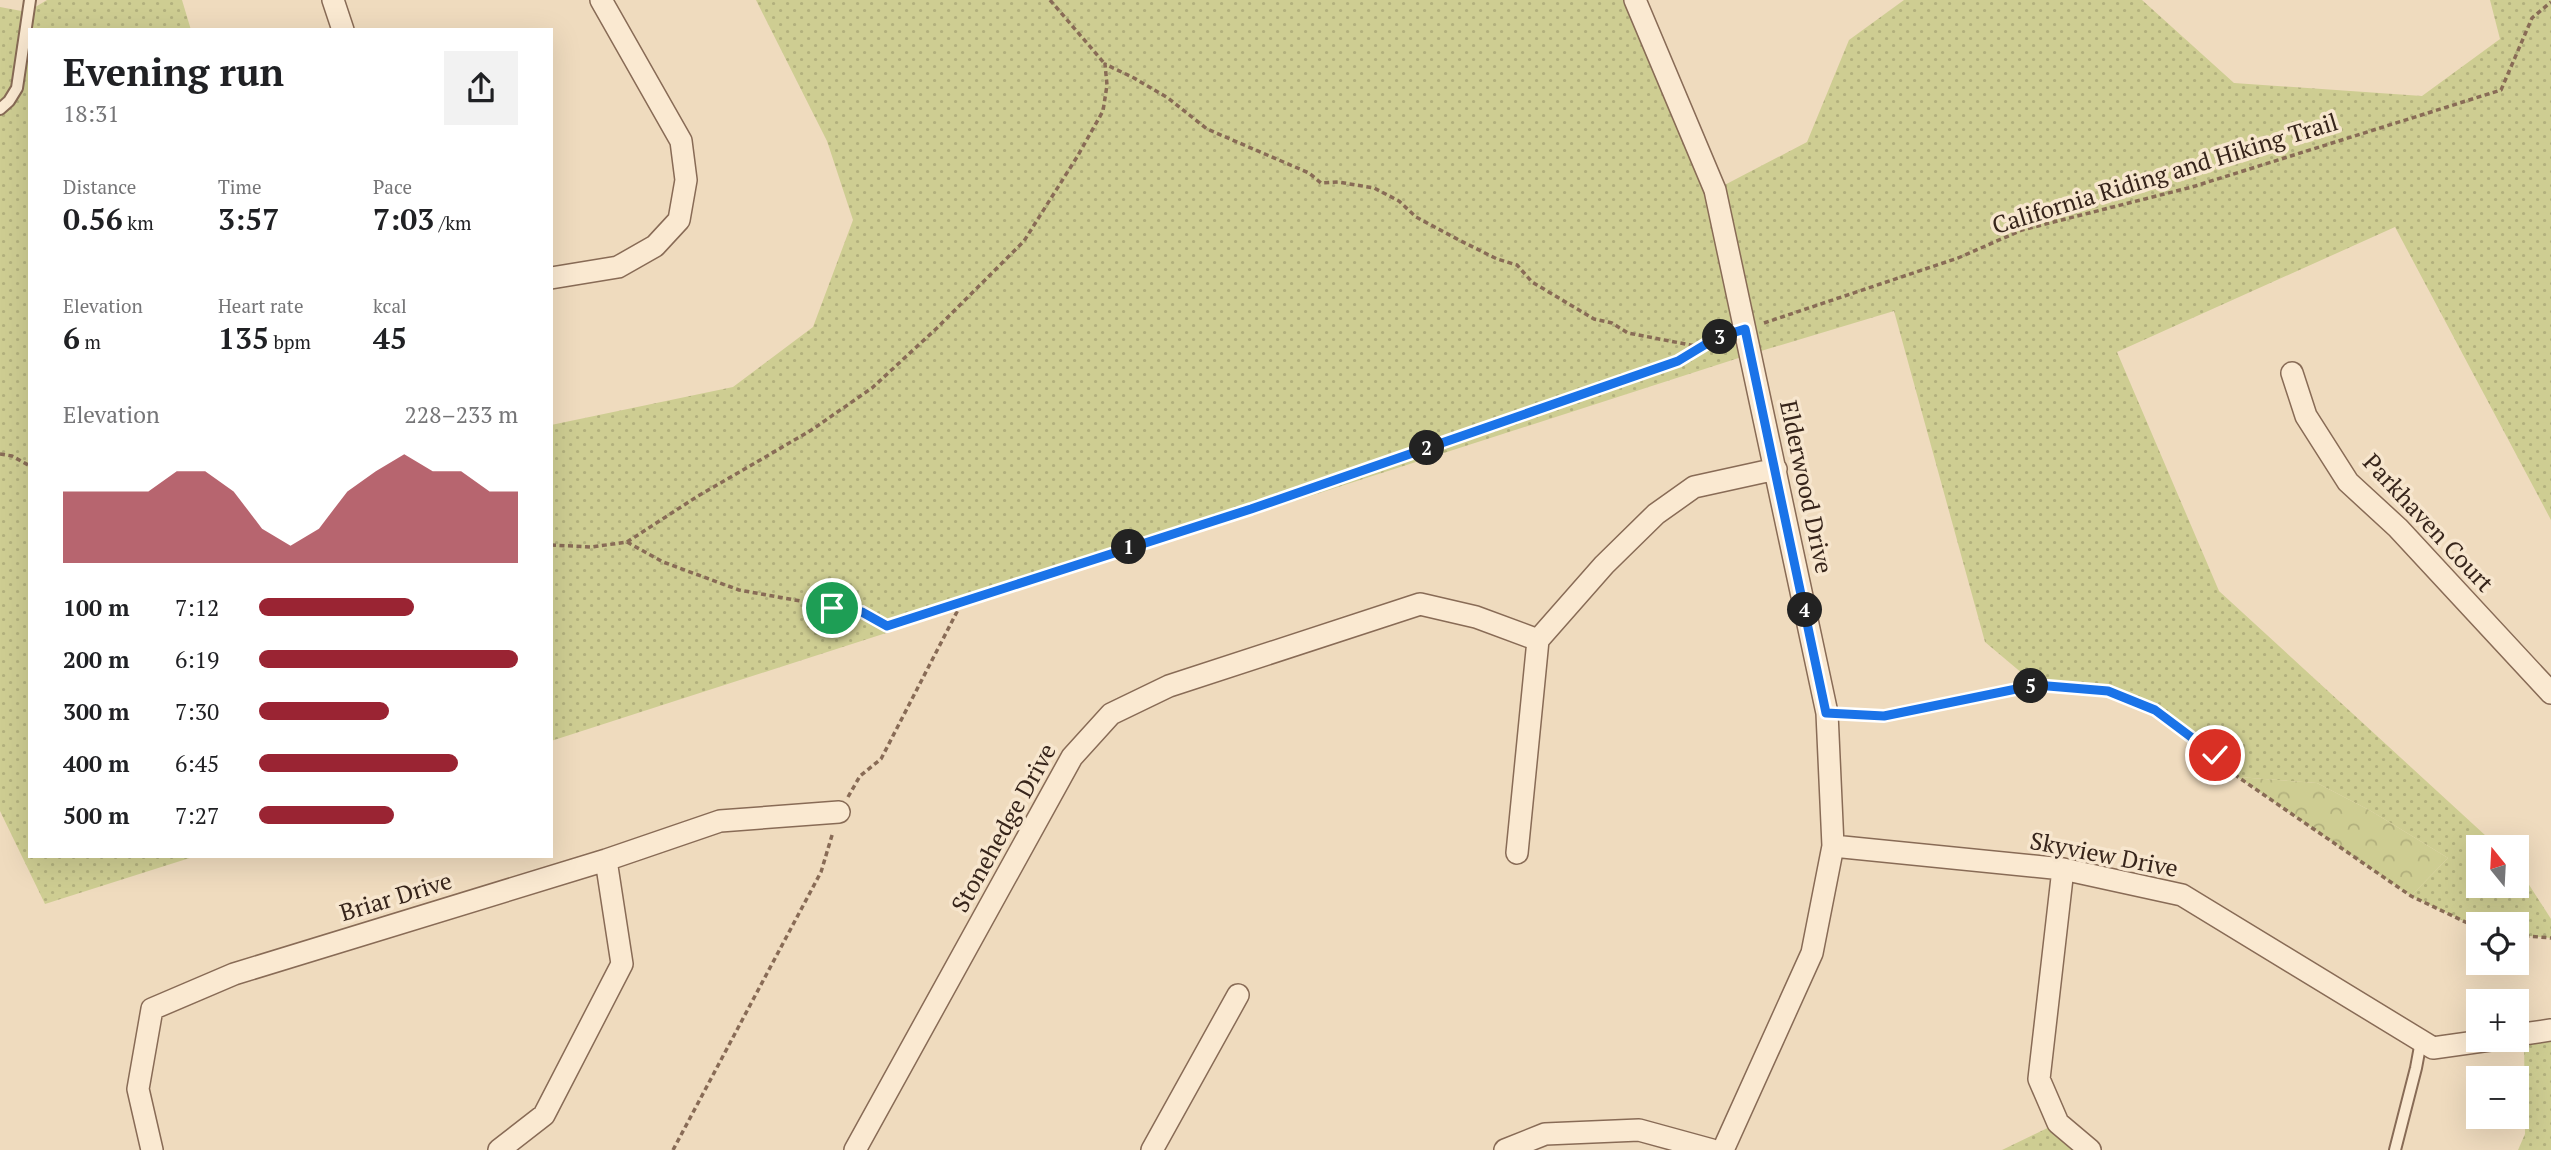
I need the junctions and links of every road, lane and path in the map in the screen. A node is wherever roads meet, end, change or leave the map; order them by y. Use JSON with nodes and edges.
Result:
{"nodes":[{"id":1,"x":30,"y":0,"type":"edge"},
{"id":2,"x":333,"y":0,"type":"edge"},
{"id":3,"x":601,"y":0,"type":"edge"},
{"id":4,"x":1050,"y":0,"type":"edge"},
{"id":5,"x":1635,"y":0,"type":"edge"},
{"id":6,"x":2551,"y":2,"type":"edge"},
{"id":7,"x":342,"y":28,"type":"edge"},
{"id":8,"x":1105,"y":64,"type":"junction"},
{"id":9,"x":0,"y":109,"type":"edge"},
{"id":10,"x":553,"y":278,"type":"edge"},
{"id":11,"x":1745,"y":329,"type":"junction"},
{"id":12,"x":1701,"y":347,"type":"junction"},
{"id":13,"x":2292,"y":373,"type":"dead end"},
{"id":14,"x":0,"y":454,"type":"edge"},
{"id":15,"x":28,"y":465,"type":"edge"},
{"id":16,"x":1776,"y":469,"type":"junction"},
{"id":17,"x":627,"y":542,"type":"junction"},
{"id":18,"x":553,"y":545,"type":"edge"},
{"id":19,"x":961,"y":604,"type":"junction"},
{"id":20,"x":1538,"y":640,"type":"junction"},
{"id":21,"x":2551,"y":693,"type":"edge"},
{"id":22,"x":1826,"y":713,"type":"junction"},
{"id":23,"x":839,"y":812,"type":"junction"},
{"id":24,"x":1833,"y":846,"type":"junction"},
{"id":25,"x":1517,"y":853,"type":"dead end"},
{"id":26,"x":606,"y":860,"type":"junction"},
{"id":27,"x":2063,"y":869,"type":"junction"},
{"id":28,"x":2466,"y":922,"type":"edge"},
{"id":29,"x":2529,"y":936,"type":"edge"},
{"id":30,"x":2551,"y":938,"type":"edge"},
{"id":31,"x":1238,"y":995,"type":"dead end"},
{"id":32,"x":2551,"y":1030,"type":"edge"},
{"id":33,"x":2529,"y":1033,"type":"edge"},
{"id":34,"x":2421,"y":1041,"type":"junction"},
{"id":35,"x":2466,"y":1043,"type":"edge"},
{"id":36,"x":152,"y":1150,"type":"edge"},
{"id":37,"x":499,"y":1150,"type":"edge"},
{"id":38,"x":673,"y":1150,"type":"edge"},
{"id":39,"x":855,"y":1150,"type":"edge"},
{"id":40,"x":1152,"y":1150,"type":"edge"},
{"id":41,"x":1505,"y":1150,"type":"edge"},
{"id":42,"x":1712,"y":1150,"type":"edge"},
{"id":43,"x":1723,"y":1150,"type":"edge"},
{"id":44,"x":2090,"y":1150,"type":"edge"},
{"id":45,"x":2395,"y":1150,"type":"edge"}],
"edges":[{"from":1,"to":9,"type":"lane"},
{"from":2,"to":7,"type":"street"},
{"from":3,"to":10,"type":"street"},
{"from":4,"to":8,"type":"path"},
{"from":5,"to":11,"type":"street","name":"Elderwood Drive"},
{"from":6,"to":11,"type":"path","name":"California Riding and Hiking Trail"},
{"from":8,"to":12,"type":"path"},
{"from":8,"to":17,"type":"path"},
{"from":11,"to":12,"type":"path","name":"California Riding and Hiking Trail"},
{"from":11,"to":16,"type":"street","name":"Elderwood Drive"},
{"from":12,"to":19,"type":"path","name":"California Riding and Hiking Trail"},
{"from":13,"to":21,"type":"street","name":"Parkhaven Court"},
{"from":14,"to":15,"type":"path"},
{"from":16,"to":20,"type":"street"},
{"from":16,"to":22,"type":"street","name":"Elderwood Drive"},
{"from":17,"to":18,"type":"path"},
{"from":17,"to":19,"type":"path","name":"California Riding and Hiking Trail"},
{"from":19,"to":23,"type":"path"},
{"from":20,"to":25,"type":"street"},
{"from":20,"to":39,"type":"street","name":"Stonehedge Drive"},
{"from":22,"to":24,"type":"street","name":"Elderwood Drive"},
{"from":22,"to":28,"type":"path"},
{"from":23,"to":26,"type":"street","name":"Briar Drive"},
{"from":23,"to":38,"type":"path"},
{"from":24,"to":27,"type":"street","name":"Skyview Drive"},
{"from":24,"to":43,"type":"street","name":"Elderwood Drive"},
{"from":26,"to":36,"type":"street","name":"Briar Drive"},
{"from":26,"to":37,"type":"street"},
{"from":27,"to":34,"type":"street","name":"Skyview Drive"},
{"from":27,"to":44,"type":"street"},
{"from":29,"to":30,"type":"path"},
{"from":31,"to":40,"type":"street"},
{"from":32,"to":33,"type":"street"},
{"from":34,"to":35,"type":"street","name":"Skyview Drive"},
{"from":34,"to":45,"type":"lane"},
{"from":41,"to":42,"type":"street"}]}
